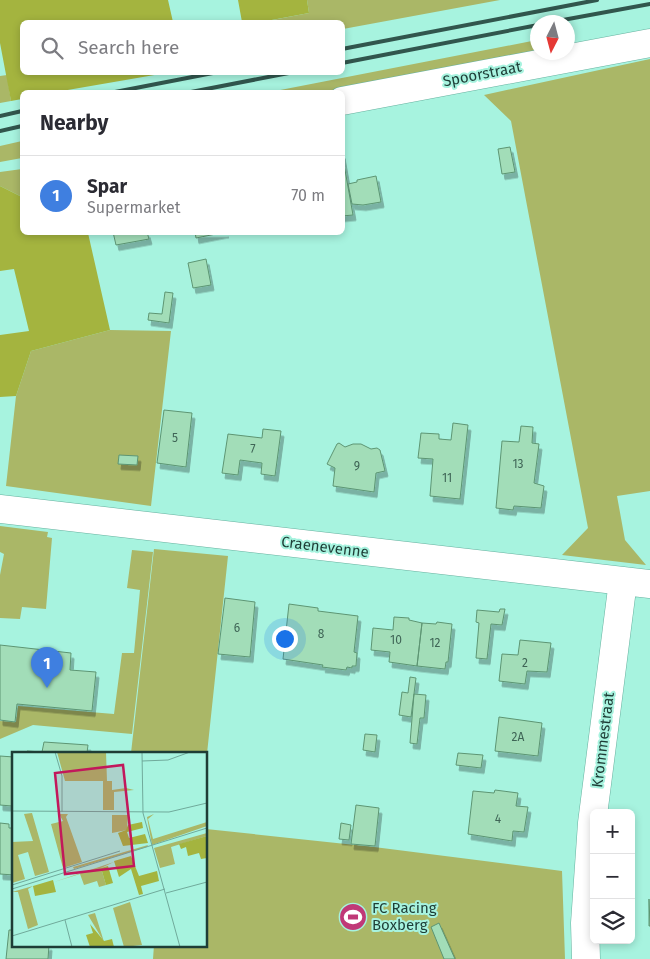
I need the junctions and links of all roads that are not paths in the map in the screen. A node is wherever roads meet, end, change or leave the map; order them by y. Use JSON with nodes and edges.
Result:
{"nodes":[{"id":1,"x":650,"y":43,"type":"edge"},
{"id":2,"x":345,"y":101,"type":"edge"},
{"id":3,"x":0,"y":509,"type":"edge"},
{"id":4,"x":623,"y":581,"type":"junction"},
{"id":5,"x":650,"y":584,"type":"edge"},
{"id":6,"x":586,"y":959,"type":"edge"}],
"edges":[{"from":1,"to":2,"type":"street","name":"Spoorstraat"},
{"from":3,"to":4,"type":"street","name":"Craenevenne"},
{"from":4,"to":5,"type":"street","name":"Craenevenne"},
{"from":4,"to":6,"type":"street","name":"Krommestraat"}]}
